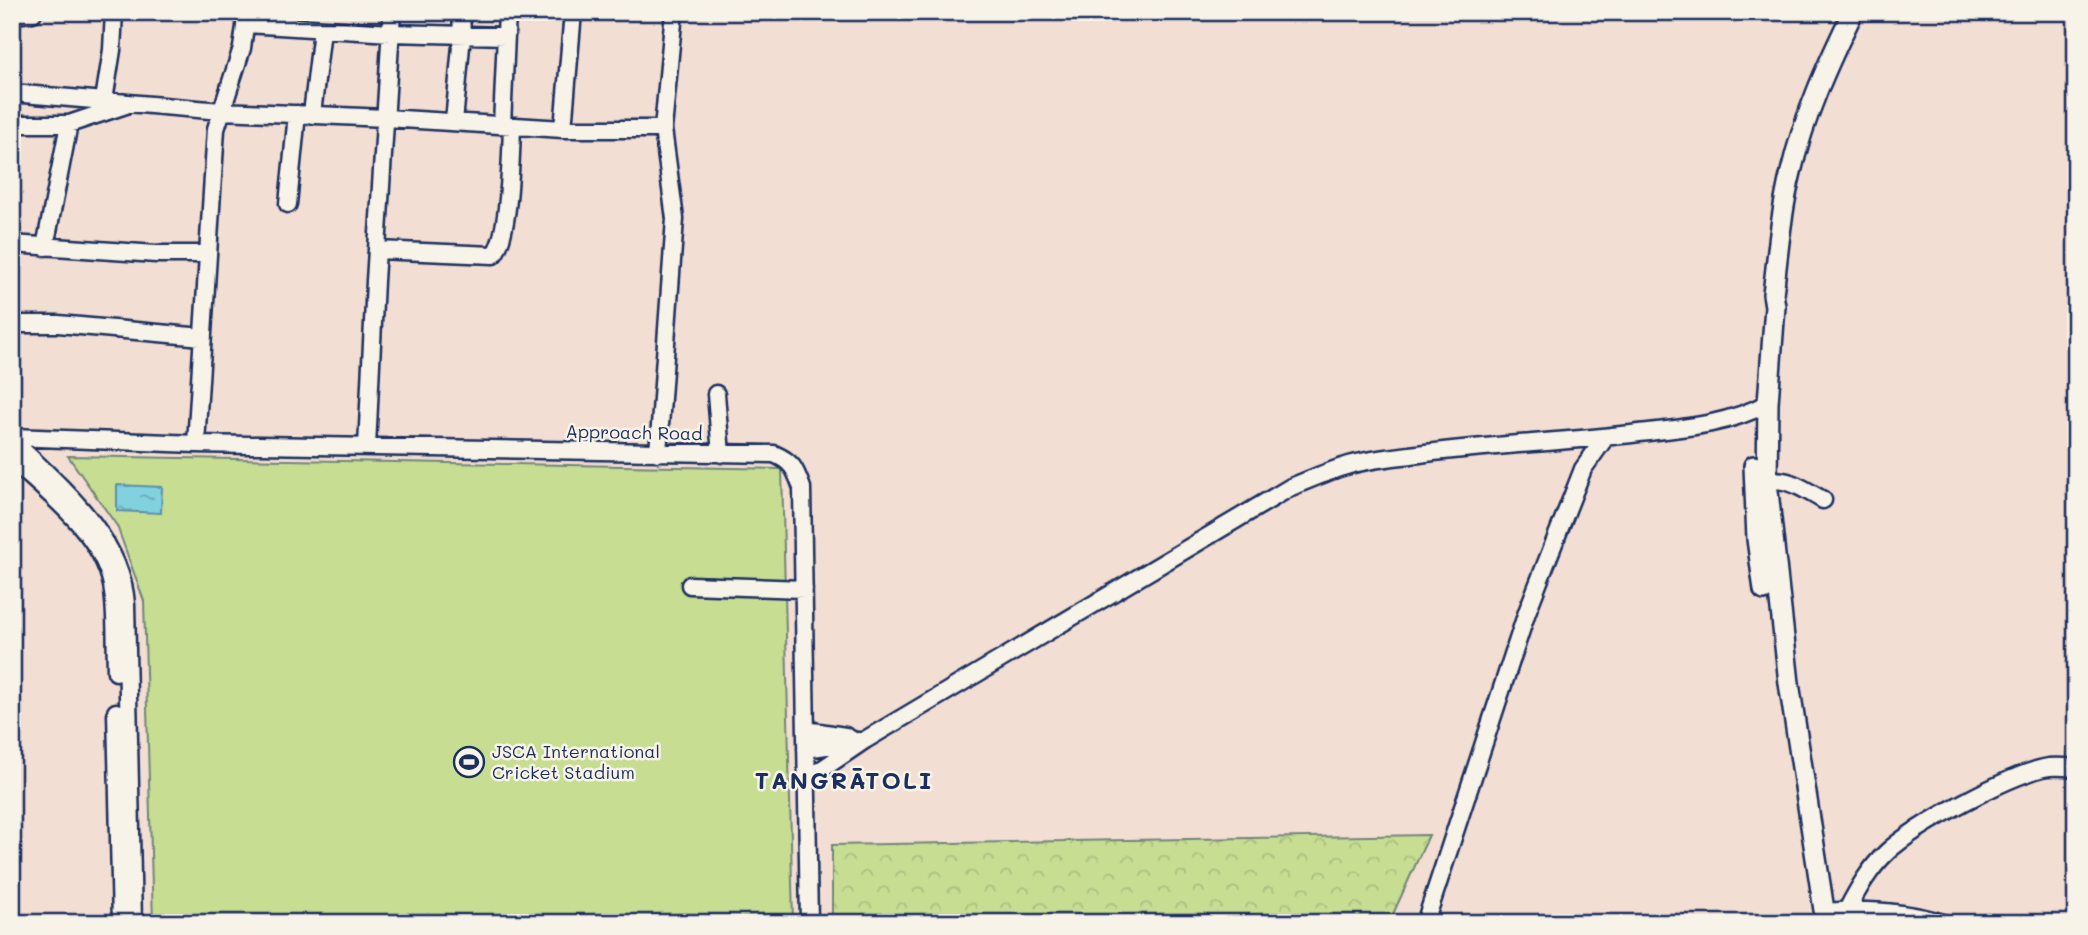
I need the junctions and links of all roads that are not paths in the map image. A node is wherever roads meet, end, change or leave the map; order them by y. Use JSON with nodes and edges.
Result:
{"nodes":[{"id":1,"x":114,"y":12,"type":"edge"},
{"id":2,"x":392,"y":12,"type":"edge"},
{"id":3,"x":461,"y":12,"type":"edge"},
{"id":4,"x":507,"y":12,"type":"edge"},
{"id":5,"x":573,"y":12,"type":"edge"},
{"id":6,"x":674,"y":12,"type":"edge"},
{"id":7,"x":1853,"y":12,"type":"edge"},
{"id":8,"x":33,"y":13,"type":"edge"},
{"id":9,"x":12,"y":15,"type":"edge"},
{"id":10,"x":246,"y":18,"type":"edge"},
{"id":11,"x":322,"y":30,"type":"junction"},
{"id":12,"x":391,"y":33,"type":"junction"},
{"id":13,"x":462,"y":35,"type":"junction"},
{"id":14,"x":506,"y":36,"type":"junction"},
{"id":15,"x":12,"y":93,"type":"edge"},
{"id":16,"x":104,"y":100,"type":"junction"},
{"id":17,"x":132,"y":103,"type":"junction"},
{"id":18,"x":221,"y":111,"type":"junction"},
{"id":19,"x":305,"y":114,"type":"junction"},
{"id":20,"x":386,"y":118,"type":"junction"},
{"id":21,"x":454,"y":122,"type":"junction"},
{"id":22,"x":12,"y":124,"type":"edge"},
{"id":23,"x":69,"y":124,"type":"junction"},
{"id":24,"x":507,"y":126,"type":"junction"},
{"id":25,"x":564,"y":129,"type":"junction"},
{"id":26,"x":663,"y":129,"type":"junction"},
{"id":27,"x":288,"y":204,"type":"dead end"},
{"id":28,"x":12,"y":244,"type":"edge"},
{"id":29,"x":45,"y":247,"type":"junction"},
{"id":30,"x":377,"y":250,"type":"junction"},
{"id":31,"x":208,"y":254,"type":"junction"},
{"id":32,"x":12,"y":324,"type":"edge"},
{"id":33,"x":202,"y":337,"type":"junction"},
{"id":34,"x":716,"y":394,"type":"dead end"},
{"id":35,"x":1762,"y":406,"type":"junction"},
{"id":36,"x":1605,"y":438,"type":"junction"},
{"id":37,"x":12,"y":439,"type":"edge"},
{"id":38,"x":196,"y":444,"type":"junction"},
{"id":39,"x":367,"y":447,"type":"junction"},
{"id":40,"x":658,"y":453,"type":"junction"},
{"id":41,"x":721,"y":454,"type":"junction"},
{"id":42,"x":12,"y":460,"type":"edge"},
{"id":43,"x":1767,"y":482,"type":"junction"},
{"id":44,"x":1823,"y":500,"type":"dead end"},
{"id":45,"x":690,"y":585,"type":"dead end"},
{"id":46,"x":804,"y":589,"type":"junction"},
{"id":47,"x":806,"y":730,"type":"junction"},
{"id":48,"x":860,"y":741,"type":"junction"},
{"id":49,"x":806,"y":749,"type":"junction"},
{"id":50,"x":2076,"y":768,"type":"edge"},
{"id":51,"x":807,"y":784,"type":"junction"},
{"id":52,"x":1847,"y":910,"type":"junction"},
{"id":53,"x":1821,"y":919,"type":"edge"},
{"id":54,"x":121,"y":923,"type":"edge"},
{"id":55,"x":133,"y":923,"type":"edge"},
{"id":56,"x":809,"y":923,"type":"edge"},
{"id":57,"x":1425,"y":923,"type":"edge"},
{"id":58,"x":1942,"y":923,"type":"edge"}],
"edges":[{"from":1,"to":16,"type":"street"},
{"from":2,"to":12,"type":"street"},
{"from":3,"to":13,"type":"street"},
{"from":4,"to":14,"type":"street"},
{"from":5,"to":25,"type":"street"},
{"from":6,"to":26,"type":"street"},
{"from":7,"to":35,"type":"main road"},
{"from":8,"to":9,"type":"street"},
{"from":10,"to":11,"type":"street"},
{"from":10,"to":18,"type":"street"},
{"from":11,"to":12,"type":"street"},
{"from":11,"to":19,"type":"street"},
{"from":12,"to":13,"type":"street"},
{"from":12,"to":20,"type":"street"},
{"from":13,"to":14,"type":"street"},
{"from":13,"to":21,"type":"street"},
{"from":14,"to":24,"type":"street"},
{"from":15,"to":16,"type":"street"},
{"from":16,"to":17,"type":"street"},
{"from":17,"to":18,"type":"street"},
{"from":17,"to":23,"type":"street"},
{"from":18,"to":19,"type":"street"},
{"from":18,"to":31,"type":"street"},
{"from":19,"to":20,"type":"street"},
{"from":19,"to":27,"type":"street"},
{"from":20,"to":21,"type":"street"},
{"from":20,"to":30,"type":"street"},
{"from":21,"to":24,"type":"street"},
{"from":22,"to":23,"type":"street"},
{"from":23,"to":29,"type":"street"},
{"from":24,"to":25,"type":"street"},
{"from":24,"to":30,"type":"street"},
{"from":25,"to":26,"type":"street"},
{"from":26,"to":40,"type":"street"},
{"from":28,"to":29,"type":"street"},
{"from":29,"to":31,"type":"street"},
{"from":30,"to":39,"type":"street"},
{"from":31,"to":33,"type":"street"},
{"from":32,"to":33,"type":"street"},
{"from":33,"to":38,"type":"street"},
{"from":34,"to":41,"type":"street"},
{"from":35,"to":36,"type":"street"},
{"from":35,"to":43,"type":"main road"},
{"from":35,"to":53,"type":"main road"},
{"from":36,"to":48,"type":"street"},
{"from":36,"to":57,"type":"street"},
{"from":37,"to":38,"type":"street","name":"Approach Road"},
{"from":37,"to":55,"type":"street"},
{"from":38,"to":39,"type":"street","name":"Approach Road"},
{"from":39,"to":40,"type":"street","name":"Approach Road"},
{"from":40,"to":41,"type":"street","name":"Approach Road"},
{"from":41,"to":46,"type":"street","name":"Approach Road"},
{"from":42,"to":54,"type":"street"},
{"from":43,"to":44,"type":"street"},
{"from":43,"to":53,"type":"main road"},
{"from":45,"to":46,"type":"street"},
{"from":46,"to":47,"type":"street","name":"Approach Road"},
{"from":47,"to":48,"type":"street"},
{"from":47,"to":49,"type":"street","name":"Approach Road"},
{"from":48,"to":49,"type":"street"},
{"from":48,"to":51,"type":"street"},
{"from":49,"to":51,"type":"street","name":"Approach Road"},
{"from":50,"to":52,"type":"street"},
{"from":51,"to":56,"type":"street","name":"Approach Road"},
{"from":52,"to":53,"type":"street"},
{"from":52,"to":58,"type":"street"}]}
